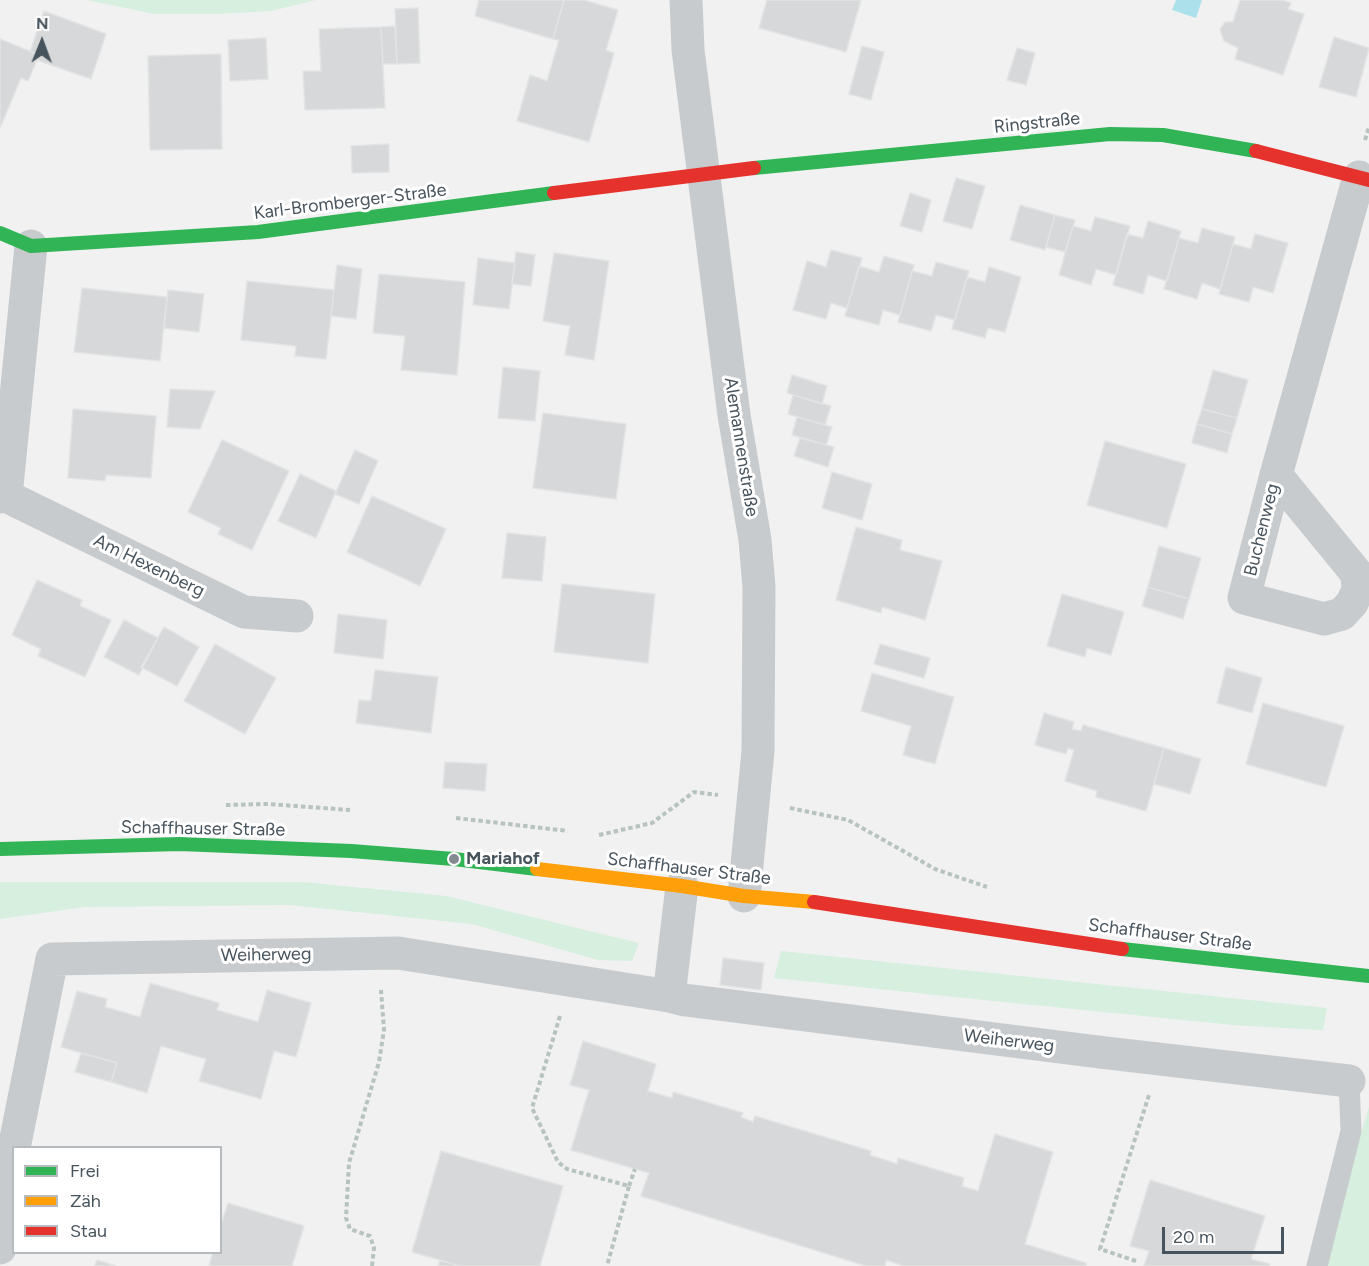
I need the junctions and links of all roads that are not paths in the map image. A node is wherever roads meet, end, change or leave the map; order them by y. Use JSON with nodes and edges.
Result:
{"nodes":[{"id":1,"x":686,"y":0,"type":"edge"},
{"id":2,"x":705,"y":173,"type":"junction"},
{"id":3,"x":1364,"y":179,"type":"edge"},
{"id":4,"x":0,"y":233,"type":"edge"},
{"id":5,"x":31,"y":246,"type":"junction"},
{"id":6,"x":1276,"y":475,"type":"dead end"},
{"id":7,"x":3,"y":496,"type":"edge"},
{"id":8,"x":297,"y":616,"type":"dead end"},
{"id":9,"x":0,"y":849,"type":"edge"},
{"id":10,"x":682,"y":886,"type":"junction"},
{"id":11,"x":744,"y":896,"type":"junction"},
{"id":12,"x":1369,"y":976,"type":"edge"},
{"id":13,"x":669,"y":996,"type":"junction"},
{"id":14,"x":1349,"y":1081,"type":"joint"},
{"id":15,"x":15,"y":1146,"type":"edge"},
{"id":16,"x":12,"y":1159,"type":"edge"},
{"id":17,"x":0,"y":1248,"type":"edge"},
{"id":18,"x":1317,"y":1266,"type":"edge"}],
"edges":[{"from":1,"to":2,"type":"street","name":"Alemannenstraße"},
{"from":2,"to":3,"type":"street","name":"Ringstraße"},
{"from":2,"to":5,"type":"street","name":"Karl-Bromberger-Straße"},
{"from":2,"to":11,"type":"street","name":"Alemannenstraße"},
{"from":3,"to":6,"type":"street","name":"Buchenweg"},
{"from":4,"to":5,"type":"street","name":"Karl-Bromberger-Straße"},
{"from":5,"to":7,"type":"street","name":"Am Hexenberg"},
{"from":7,"to":8,"type":"street","name":"Am Hexenberg"},
{"from":9,"to":10,"type":"street","name":"Schaffhauser Straße"},
{"from":10,"to":11,"type":"street","name":"Schaffhauser Straße"},
{"from":10,"to":13,"type":"street"},
{"from":11,"to":12,"type":"street","name":"Schaffhauser Straße"},
{"from":13,"to":14,"type":"street","name":"Weiherweg"},
{"from":13,"to":15,"type":"street","name":"Weiherweg"},
{"from":14,"to":18,"type":"lane"},
{"from":16,"to":17,"type":"street","name":"Weiherweg"}]}
